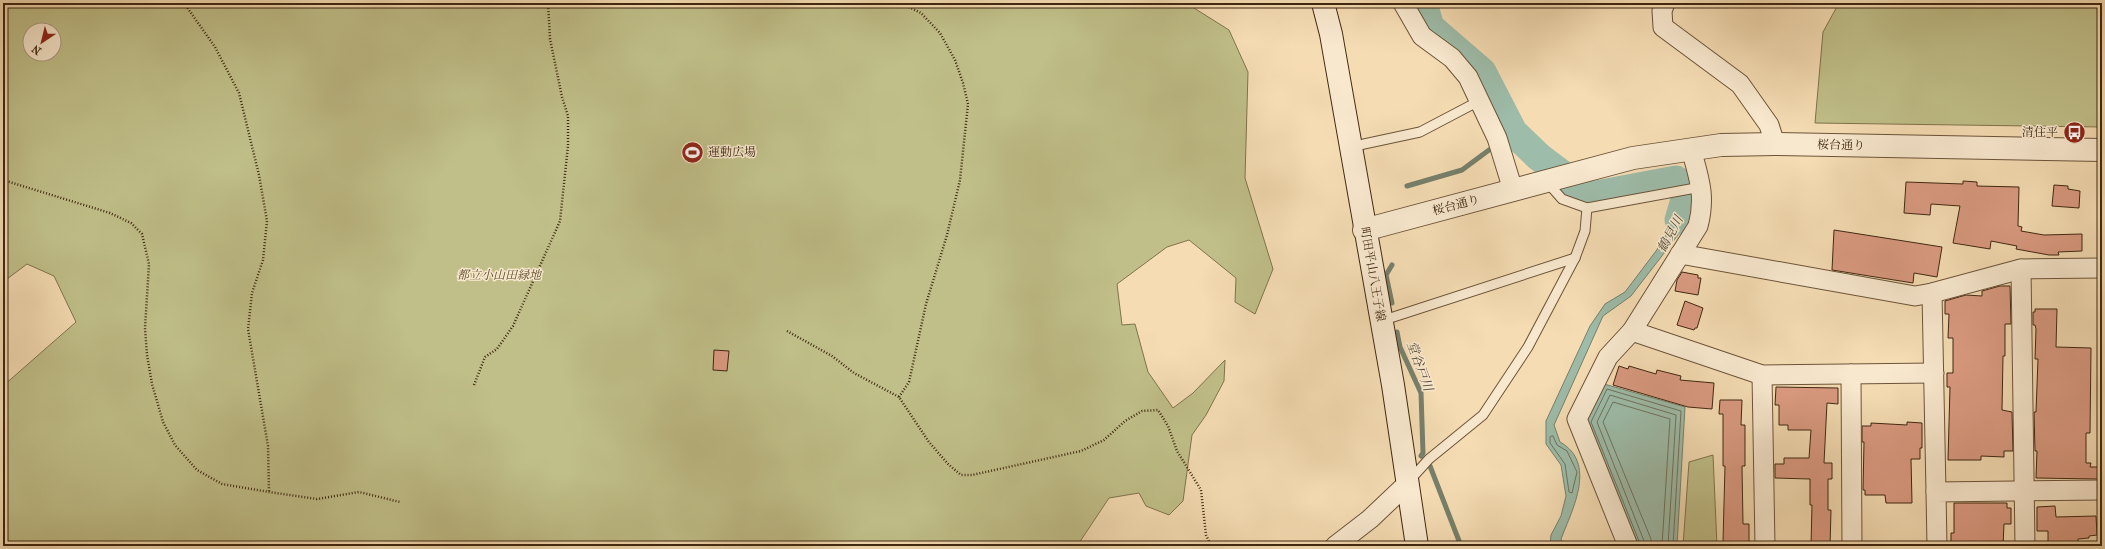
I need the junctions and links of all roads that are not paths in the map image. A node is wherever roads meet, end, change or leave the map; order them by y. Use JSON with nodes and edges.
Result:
{"nodes":[{"id":1,"x":1323,"y":3,"type":"edge"},
{"id":2,"x":1403,"y":3,"type":"edge"},
{"id":3,"x":1665,"y":3,"type":"edge"},
{"id":4,"x":1481,"y":100,"type":"junction"},
{"id":5,"x":1775,"y":144,"type":"junction"},
{"id":6,"x":1350,"y":147,"type":"junction"},
{"id":7,"x":1691,"y":149,"type":"junction"},
{"id":8,"x":2102,"y":150,"type":"edge"},
{"id":9,"x":1547,"y":181,"type":"junction"},
{"id":10,"x":1696,"y":188,"type":"junction"},
{"id":11,"x":1513,"y":190,"type":"junction"},
{"id":12,"x":1587,"y":208,"type":"junction"},
{"id":13,"x":1364,"y":230,"type":"junction"},
{"id":14,"x":1680,"y":254,"type":"junction"},
{"id":15,"x":1575,"y":258,"type":"junction"},
{"id":16,"x":2102,"y":268,"type":"edge"},
{"id":17,"x":2021,"y":269,"type":"junction"},
{"id":18,"x":1932,"y":293,"type":"junction"},
{"id":19,"x":1381,"y":321,"type":"junction"},
{"id":20,"x":1632,"y":330,"type":"junction"},
{"id":21,"x":1934,"y":373,"type":"junction"},
{"id":22,"x":1852,"y":374,"type":"junction"},
{"id":23,"x":1762,"y":375,"type":"junction"},
{"id":24,"x":1407,"y":484,"type":"junction"},
{"id":25,"x":2102,"y":490,"type":"edge"},
{"id":26,"x":2024,"y":491,"type":"junction"},
{"id":27,"x":1936,"y":492,"type":"junction"},
{"id":28,"x":1334,"y":546,"type":"edge"},
{"id":29,"x":1417,"y":546,"type":"edge"},
{"id":30,"x":1628,"y":546,"type":"edge"},
{"id":31,"x":1765,"y":546,"type":"edge"},
{"id":32,"x":1852,"y":546,"type":"edge"},
{"id":33,"x":1937,"y":546,"type":"edge"},
{"id":34,"x":2025,"y":546,"type":"edge"}],
"edges":[{"from":1,"to":6,"type":"street","name":"町田平山八王子線"},
{"from":2,"to":4,"type":"street"},
{"from":3,"to":5,"type":"street"},
{"from":4,"to":6,"type":"lane"},
{"from":4,"to":11,"type":"street"},
{"from":5,"to":7,"type":"street","name":"桜台通り"},
{"from":5,"to":8,"type":"street","name":"桜台通り"},
{"from":6,"to":13,"type":"street","name":"町田平山八王子線"},
{"from":7,"to":9,"type":"street","name":"桜台通り"},
{"from":7,"to":10,"type":"street"},
{"from":9,"to":11,"type":"street","name":"桜台通り"},
{"from":9,"to":12,"type":"lane"},
{"from":10,"to":12,"type":"lane"},
{"from":10,"to":14,"type":"street"},
{"from":11,"to":13,"type":"street","name":"桜台通り"},
{"from":12,"to":15,"type":"lane"},
{"from":13,"to":19,"type":"street","name":"町田平山八王子線"},
{"from":14,"to":18,"type":"street"},
{"from":14,"to":20,"type":"street"},
{"from":15,"to":19,"type":"lane"},
{"from":15,"to":24,"type":"lane"},
{"from":16,"to":17,"type":"street"},
{"from":17,"to":18,"type":"street"},
{"from":17,"to":26,"type":"street"},
{"from":18,"to":21,"type":"street"},
{"from":19,"to":24,"type":"street","name":"町田平山八王子線"},
{"from":20,"to":23,"type":"street"},
{"from":20,"to":30,"type":"street"},
{"from":21,"to":22,"type":"street"},
{"from":21,"to":27,"type":"street"},
{"from":22,"to":23,"type":"street"},
{"from":22,"to":32,"type":"street"},
{"from":23,"to":31,"type":"street"},
{"from":24,"to":28,"type":"street"},
{"from":24,"to":29,"type":"street","name":"町田平山八王子線"},
{"from":25,"to":26,"type":"street"},
{"from":26,"to":27,"type":"street"},
{"from":26,"to":34,"type":"street"},
{"from":27,"to":33,"type":"street"}]}
